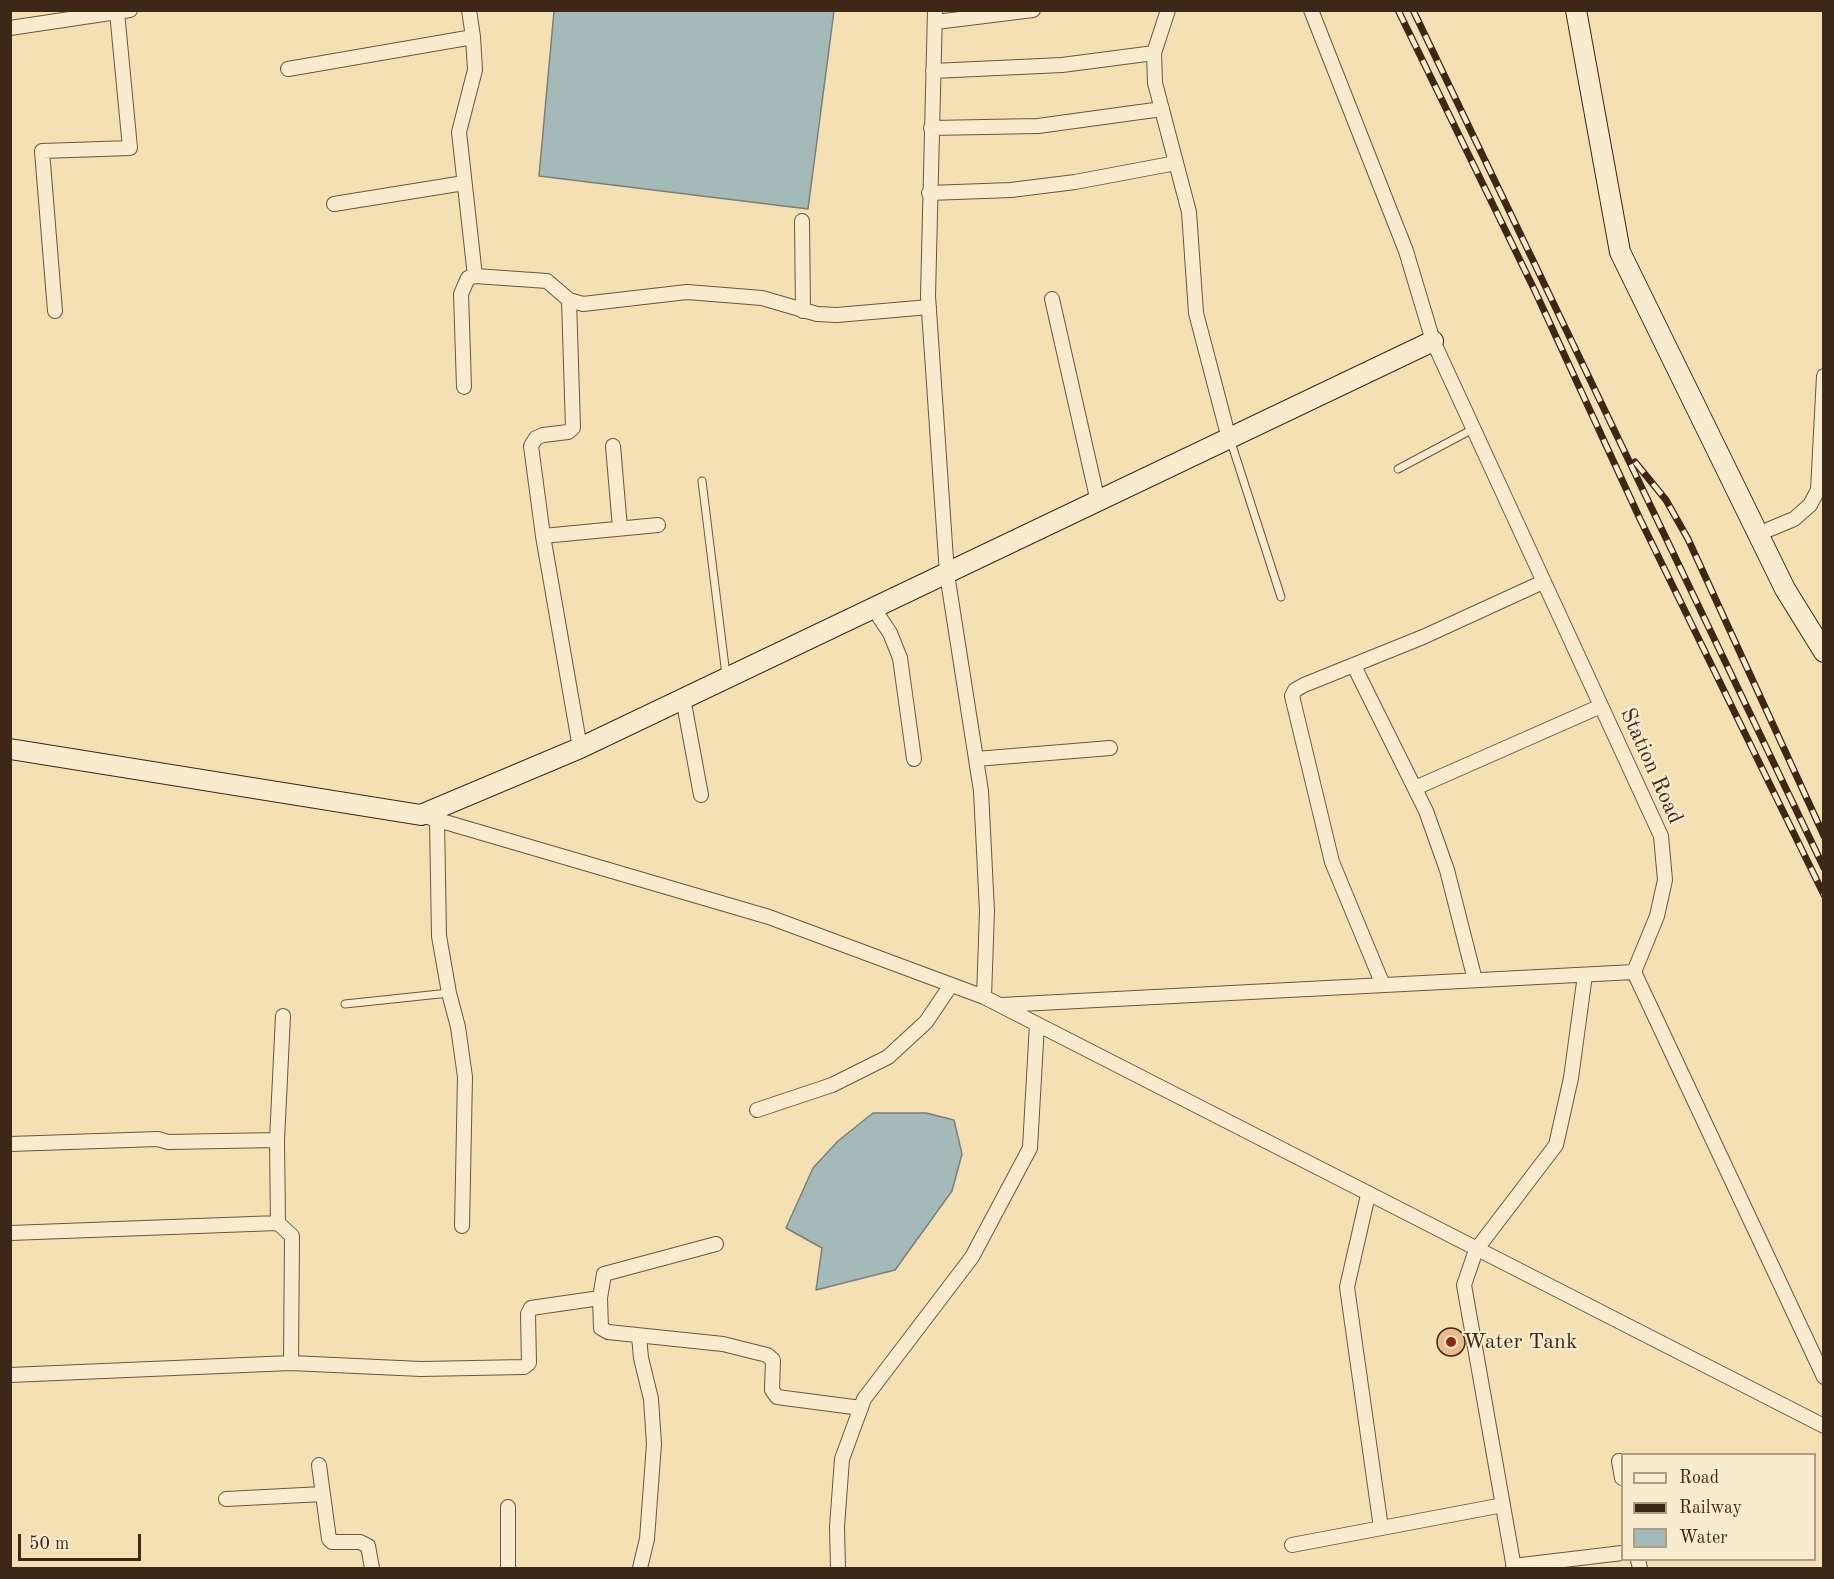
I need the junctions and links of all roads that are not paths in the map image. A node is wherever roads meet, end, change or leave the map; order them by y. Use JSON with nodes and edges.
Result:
{"nodes":[{"id":1,"x":469,"y":10,"type":"edge"},
{"id":2,"x":1033,"y":10,"type":"edge"},
{"id":3,"x":1168,"y":10,"type":"edge"},
{"id":4,"x":1311,"y":10,"type":"edge"},
{"id":5,"x":1576,"y":10,"type":"edge"},
{"id":6,"x":123,"y":11,"type":"edge"},
{"id":7,"x":935,"y":16,"type":"edge"},
{"id":8,"x":10,"y":28,"type":"edge"},
{"id":9,"x":473,"y":37,"type":"junction"},
{"id":10,"x":1154,"y":53,"type":"junction"},
{"id":11,"x":288,"y":69,"type":"dead end"},
{"id":12,"x":933,"y":71,"type":"junction"},
{"id":13,"x":1162,"y":109,"type":"junction"},
{"id":14,"x":931,"y":128,"type":"junction"},
{"id":15,"x":1176,"y":163,"type":"junction"},
{"id":16,"x":464,"y":183,"type":"junction"},
{"id":17,"x":929,"y":193,"type":"junction"},
{"id":18,"x":334,"y":204,"type":"dead end"},
{"id":19,"x":802,"y":221,"type":"dead end"},
{"id":20,"x":475,"y":276,"type":"junction"},
{"id":21,"x":1052,"y":299,"type":"dead end"},
{"id":22,"x":569,"y":300,"type":"junction"},
{"id":23,"x":929,"y":307,"type":"junction"},
{"id":24,"x":56,"y":311,"type":"dead end"},
{"id":25,"x":803,"y":311,"type":"junction"},
{"id":26,"x":1432,"y":341,"type":"junction"},
{"id":27,"x":1824,"y":376,"type":"edge"},
{"id":28,"x":464,"y":387,"type":"dead end"},
{"id":29,"x":1473,"y":429,"type":"junction"},
{"id":30,"x":1229,"y":439,"type":"junction"},
{"id":31,"x":613,"y":446,"type":"dead end"},
{"id":32,"x":1398,"y":469,"type":"dead end"},
{"id":33,"x":702,"y":481,"type":"dead end"},
{"id":34,"x":1098,"y":502,"type":"junction"},
{"id":35,"x":658,"y":525,"type":"dead end"},
{"id":36,"x":620,"y":528,"type":"junction"},
{"id":37,"x":1758,"y":534,"type":"junction"},
{"id":38,"x":543,"y":536,"type":"junction"},
{"id":39,"x":947,"y":574,"type":"junction"},
{"id":40,"x":1544,"y":582,"type":"junction"},
{"id":41,"x":1281,"y":597,"type":"dead end"},
{"id":42,"x":874,"y":609,"type":"junction"},
{"id":43,"x":1824,"y":652,"type":"edge"},
{"id":44,"x":1354,"y":666,"type":"junction"},
{"id":45,"x":727,"y":678,"type":"junction"},
{"id":46,"x":683,"y":698,"type":"junction"},
{"id":47,"x":1601,"y":706,"type":"junction"},
{"id":48,"x":579,"y":748,"type":"junction"},
{"id":49,"x":1110,"y":748,"type":"dead end"},
{"id":50,"x":10,"y":749,"type":"edge"},
{"id":51,"x":914,"y":759,"type":"dead end"},
{"id":52,"x":976,"y":759,"type":"junction"},
{"id":53,"x":1415,"y":788,"type":"junction"},
{"id":54,"x":701,"y":795,"type":"dead end"},
{"id":55,"x":429,"y":817,"type":"junction"},
{"id":56,"x":1634,"y":972,"type":"junction"},
{"id":57,"x":1585,"y":975,"type":"junction"},
{"id":58,"x":1475,"y":980,"type":"junction"},
{"id":59,"x":951,"y":985,"type":"junction"},
{"id":60,"x":1383,"y":985,"type":"junction"},
{"id":61,"x":449,"y":993,"type":"junction"},
{"id":62,"x":984,"y":997,"type":"junction"},
{"id":63,"x":345,"y":1004,"type":"dead end"},
{"id":64,"x":1001,"y":1005,"type":"junction"},
{"id":65,"x":283,"y":1016,"type":"dead end"},
{"id":66,"x":1037,"y":1024,"type":"junction"},
{"id":67,"x":757,"y":1110,"type":"dead end"},
{"id":68,"x":277,"y":1140,"type":"junction"},
{"id":69,"x":10,"y":1144,"type":"edge"},
{"id":70,"x":1368,"y":1195,"type":"junction"},
{"id":71,"x":278,"y":1223,"type":"junction"},
{"id":72,"x":462,"y":1226,"type":"dead end"},
{"id":73,"x":10,"y":1233,"type":"edge"},
{"id":74,"x":716,"y":1244,"type":"dead end"},
{"id":75,"x":1476,"y":1250,"type":"junction"},
{"id":76,"x":600,"y":1298,"type":"junction"},
{"id":77,"x":639,"y":1336,"type":"junction"},
{"id":78,"x":291,"y":1363,"type":"junction"},
{"id":79,"x":10,"y":1375,"type":"edge"},
{"id":80,"x":1824,"y":1377,"type":"edge"},
{"id":81,"x":861,"y":1408,"type":"junction"},
{"id":82,"x":1824,"y":1426,"type":"edge"},
{"id":83,"x":1619,"y":1461,"type":"dead end"},
{"id":84,"x":319,"y":1465,"type":"dead end"},
{"id":85,"x":1621,"y":1470,"type":"edge"},
{"id":86,"x":323,"y":1494,"type":"junction"},
{"id":87,"x":226,"y":1499,"type":"dead end"},
{"id":88,"x":1503,"y":1505,"type":"junction"},
{"id":89,"x":508,"y":1507,"type":"dead end"},
{"id":90,"x":1381,"y":1528,"type":"junction"},
{"id":91,"x":1292,"y":1545,"type":"dead end"},
{"id":92,"x":1621,"y":1553,"type":"edge"},
{"id":93,"x":1514,"y":1567,"type":"edge"},
{"id":94,"x":372,"y":1569,"type":"edge"},
{"id":95,"x":508,"y":1569,"type":"edge"},
{"id":96,"x":640,"y":1569,"type":"edge"},
{"id":97,"x":838,"y":1569,"type":"edge"}],
"edges":[{"from":1,"to":9,"type":"street"},
{"from":2,"to":7,"type":"street"},
{"from":3,"to":10,"type":"street"},
{"from":4,"to":26,"type":"street","name":"Station Road"},
{"from":5,"to":37,"type":"street"},
{"from":6,"to":8,"type":"street"},
{"from":6,"to":24,"type":"street"},
{"from":7,"to":12,"type":"street"},
{"from":9,"to":11,"type":"street"},
{"from":9,"to":16,"type":"street"},
{"from":10,"to":12,"type":"street"},
{"from":10,"to":13,"type":"street"},
{"from":12,"to":14,"type":"street"},
{"from":13,"to":14,"type":"street"},
{"from":13,"to":15,"type":"street"},
{"from":14,"to":17,"type":"street"},
{"from":15,"to":17,"type":"street"},
{"from":15,"to":30,"type":"street"},
{"from":16,"to":18,"type":"street"},
{"from":16,"to":20,"type":"street"},
{"from":17,"to":23,"type":"street"},
{"from":19,"to":25,"type":"street"},
{"from":20,"to":22,"type":"street"},
{"from":20,"to":28,"type":"street"},
{"from":21,"to":34,"type":"street"},
{"from":22,"to":25,"type":"street"},
{"from":22,"to":38,"type":"street"},
{"from":23,"to":25,"type":"street"},
{"from":23,"to":39,"type":"street"},
{"from":26,"to":29,"type":"street","name":"Station Road"},
{"from":26,"to":30,"type":"street"},
{"from":27,"to":37,"type":"street"},
{"from":29,"to":32,"type":"lane"},
{"from":29,"to":40,"type":"street","name":"Station Road"},
{"from":30,"to":34,"type":"street"},
{"from":30,"to":41,"type":"lane"},
{"from":31,"to":36,"type":"street"},
{"from":33,"to":45,"type":"lane"},
{"from":34,"to":39,"type":"street"},
{"from":35,"to":36,"type":"street"},
{"from":36,"to":38,"type":"street"},
{"from":37,"to":43,"type":"street"},
{"from":38,"to":48,"type":"street"},
{"from":39,"to":42,"type":"street"},
{"from":39,"to":52,"type":"street"},
{"from":40,"to":44,"type":"street"},
{"from":40,"to":47,"type":"street","name":"Station Road"},
{"from":42,"to":45,"type":"street"},
{"from":42,"to":51,"type":"street"},
{"from":44,"to":53,"type":"street"},
{"from":44,"to":60,"type":"street"},
{"from":45,"to":46,"type":"street"},
{"from":46,"to":48,"type":"street"},
{"from":46,"to":54,"type":"street"},
{"from":47,"to":53,"type":"street"},
{"from":47,"to":56,"type":"street","name":"Station Road"},
{"from":48,"to":55,"type":"street"},
{"from":49,"to":52,"type":"street"},
{"from":50,"to":55,"type":"street"},
{"from":52,"to":62,"type":"street"},
{"from":53,"to":58,"type":"street"},
{"from":55,"to":59,"type":"street"},
{"from":55,"to":61,"type":"street"},
{"from":56,"to":57,"type":"street"},
{"from":56,"to":80,"type":"street"},
{"from":57,"to":58,"type":"street"},
{"from":57,"to":75,"type":"street"},
{"from":58,"to":60,"type":"street"},
{"from":59,"to":62,"type":"street"},
{"from":59,"to":67,"type":"street"},
{"from":60,"to":64,"type":"street"},
{"from":61,"to":63,"type":"lane"},
{"from":61,"to":72,"type":"street"},
{"from":62,"to":64,"type":"street"},
{"from":64,"to":66,"type":"street"},
{"from":65,"to":68,"type":"street"},
{"from":66,"to":70,"type":"street"},
{"from":66,"to":81,"type":"street"},
{"from":68,"to":69,"type":"street"},
{"from":68,"to":71,"type":"street"},
{"from":70,"to":75,"type":"street"},
{"from":70,"to":90,"type":"street"},
{"from":71,"to":73,"type":"street"},
{"from":71,"to":78,"type":"street"},
{"from":74,"to":76,"type":"street"},
{"from":75,"to":82,"type":"street"},
{"from":75,"to":88,"type":"street"},
{"from":76,"to":77,"type":"street"},
{"from":76,"to":78,"type":"street"},
{"from":77,"to":81,"type":"street"},
{"from":77,"to":96,"type":"street"},
{"from":78,"to":79,"type":"street"},
{"from":81,"to":97,"type":"street"},
{"from":83,"to":85,"type":"street"},
{"from":84,"to":86,"type":"street"},
{"from":86,"to":87,"type":"street"},
{"from":86,"to":94,"type":"street"},
{"from":88,"to":90,"type":"street"},
{"from":88,"to":93,"type":"street"},
{"from":89,"to":95,"type":"street"},
{"from":90,"to":91,"type":"street"},
{"from":92,"to":93,"type":"street"}]}
